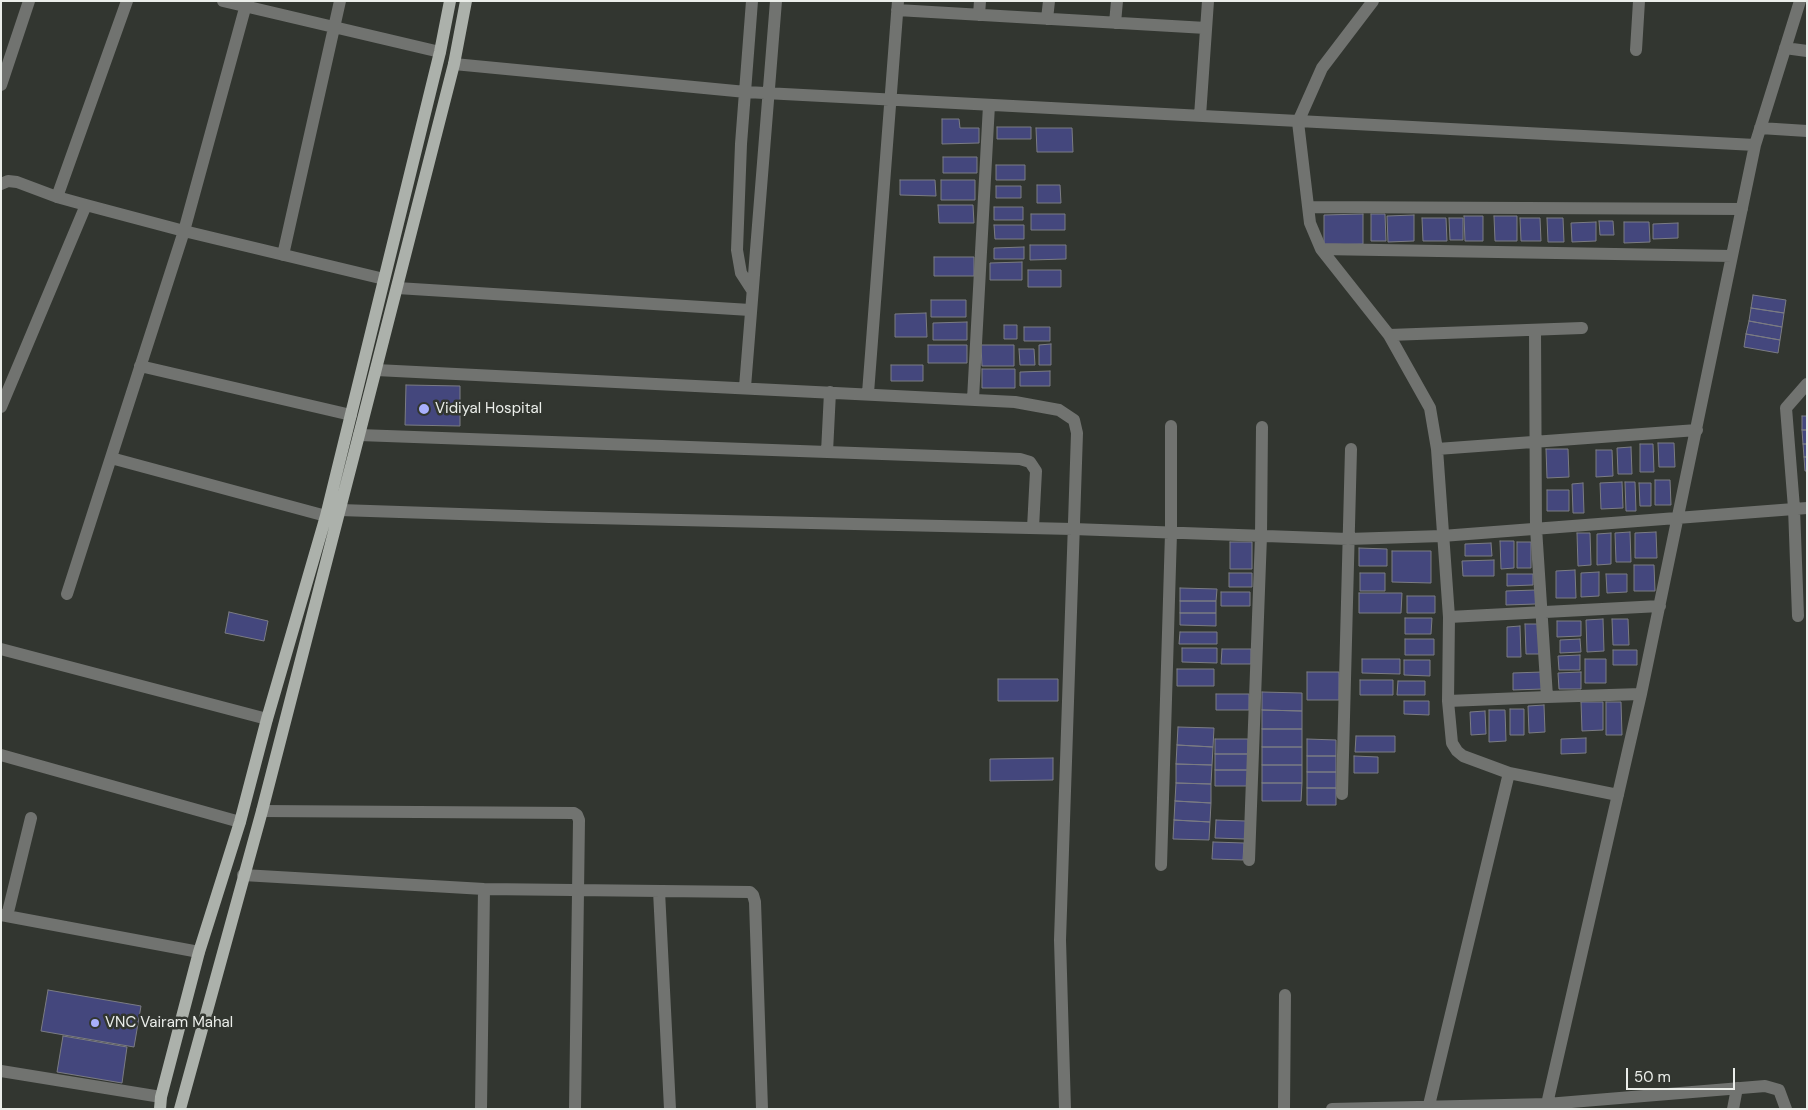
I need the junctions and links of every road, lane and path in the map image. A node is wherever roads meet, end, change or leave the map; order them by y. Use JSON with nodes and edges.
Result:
{"nodes":[{"id":1,"x":28,"y":1,"type":"edge"},
{"id":2,"x":127,"y":1,"type":"edge"},
{"id":3,"x":223,"y":1,"type":"edge"},
{"id":4,"x":340,"y":1,"type":"edge"},
{"id":5,"x":450,"y":1,"type":"edge"},
{"id":6,"x":466,"y":1,"type":"edge"},
{"id":7,"x":752,"y":1,"type":"edge"},
{"id":8,"x":776,"y":1,"type":"edge"},
{"id":9,"x":980,"y":1,"type":"edge"},
{"id":10,"x":1049,"y":1,"type":"edge"},
{"id":11,"x":1117,"y":1,"type":"edge"},
{"id":12,"x":1208,"y":1,"type":"edge"},
{"id":13,"x":1373,"y":1,"type":"edge"},
{"id":14,"x":1640,"y":1,"type":"edge"},
{"id":15,"x":1800,"y":1,"type":"edge"},
{"id":16,"x":246,"y":4,"type":"edge"},
{"id":17,"x":897,"y":6,"type":"edge"},
{"id":18,"x":979,"y":15,"type":"junction"},
{"id":19,"x":1047,"y":19,"type":"junction"},
{"id":20,"x":1115,"y":23,"type":"junction"},
{"id":21,"x":333,"y":28,"type":"junction"},
{"id":22,"x":1206,"y":28,"type":"junction"},
{"id":23,"x":1785,"y":48,"type":"junction"},
{"id":24,"x":1636,"y":50,"type":"dead end"},
{"id":25,"x":1807,"y":51,"type":"edge"},
{"id":26,"x":440,"y":52,"type":"junction"},
{"id":27,"x":454,"y":64,"type":"junction"},
{"id":28,"x":1,"y":85,"type":"edge"},
{"id":29,"x":746,"y":92,"type":"junction"},
{"id":30,"x":768,"y":94,"type":"junction"},
{"id":31,"x":891,"y":100,"type":"junction"},
{"id":32,"x":989,"y":105,"type":"junction"},
{"id":33,"x":1200,"y":116,"type":"junction"},
{"id":34,"x":1298,"y":122,"type":"junction"},
{"id":35,"x":1760,"y":128,"type":"junction"},
{"id":36,"x":1807,"y":132,"type":"edge"},
{"id":37,"x":1755,"y":146,"type":"junction"},
{"id":38,"x":1,"y":184,"type":"edge"},
{"id":39,"x":56,"y":197,"type":"junction"},
{"id":40,"x":86,"y":205,"type":"junction"},
{"id":41,"x":1309,"y":207,"type":"junction"},
{"id":42,"x":1742,"y":209,"type":"junction"},
{"id":43,"x":184,"y":231,"type":"junction"},
{"id":44,"x":1321,"y":249,"type":"junction"},
{"id":45,"x":283,"y":255,"type":"junction"},
{"id":46,"x":1732,"y":256,"type":"junction"},
{"id":47,"x":384,"y":279,"type":"junction"},
{"id":48,"x":396,"y":288,"type":"junction"},
{"id":49,"x":752,"y":290,"type":"junction"},
{"id":50,"x":750,"y":310,"type":"junction"},
{"id":51,"x":1582,"y":328,"type":"dead end"},
{"id":52,"x":1535,"y":330,"type":"junction"},
{"id":53,"x":1389,"y":335,"type":"junction"},
{"id":54,"x":140,"y":366,"type":"junction"},
{"id":55,"x":376,"y":370,"type":"junction"},
{"id":56,"x":1807,"y":384,"type":"edge"},
{"id":57,"x":745,"y":387,"type":"junction"},
{"id":58,"x":830,"y":392,"type":"junction"},
{"id":59,"x":868,"y":394,"type":"junction"},
{"id":60,"x":973,"y":399,"type":"junction"},
{"id":61,"x":1,"y":407,"type":"edge"},
{"id":62,"x":351,"y":415,"type":"junction"},
{"id":63,"x":1171,"y":426,"type":"dead end"},
{"id":64,"x":1262,"y":427,"type":"dead end"},
{"id":65,"x":1697,"y":430,"type":"junction"},
{"id":66,"x":359,"y":435,"type":"junction"},
{"id":67,"x":1535,"y":442,"type":"junction"},
{"id":68,"x":1437,"y":448,"type":"junction"},
{"id":69,"x":1351,"y":449,"type":"dead end"},
{"id":70,"x":827,"y":452,"type":"junction"},
{"id":71,"x":111,"y":458,"type":"junction"},
{"id":72,"x":1800,"y":508,"type":"edge"},
{"id":73,"x":340,"y":510,"type":"junction"},
{"id":74,"x":326,"y":516,"type":"junction"},
{"id":75,"x":1679,"y":516,"type":"junction"},
{"id":76,"x":1033,"y":528,"type":"junction"},
{"id":77,"x":1536,"y":528,"type":"junction"},
{"id":78,"x":1073,"y":529,"type":"junction"},
{"id":79,"x":1171,"y":533,"type":"junction"},
{"id":80,"x":1261,"y":536,"type":"junction"},
{"id":81,"x":1442,"y":536,"type":"junction"},
{"id":82,"x":1348,"y":539,"type":"junction"},
{"id":83,"x":67,"y":594,"type":"dead end"},
{"id":84,"x":1660,"y":606,"type":"junction"},
{"id":85,"x":1542,"y":613,"type":"junction"},
{"id":86,"x":1798,"y":616,"type":"dead end"},
{"id":87,"x":1449,"y":617,"type":"junction"},
{"id":88,"x":1,"y":649,"type":"edge"},
{"id":89,"x":1641,"y":694,"type":"junction"},
{"id":90,"x":1547,"y":697,"type":"junction"},
{"id":91,"x":1448,"y":701,"type":"junction"},
{"id":92,"x":267,"y":719,"type":"junction"},
{"id":93,"x":1,"y":755,"type":"edge"},
{"id":94,"x":1509,"y":773,"type":"junction"},
{"id":95,"x":1342,"y":794,"type":"dead end"},
{"id":96,"x":1618,"y":795,"type":"junction"},
{"id":97,"x":262,"y":810,"type":"junction"},
{"id":98,"x":31,"y":818,"type":"dead end"},
{"id":99,"x":240,"y":822,"type":"junction"},
{"id":100,"x":1249,"y":860,"type":"dead end"},
{"id":101,"x":1161,"y":865,"type":"dead end"},
{"id":102,"x":244,"y":875,"type":"junction"},
{"id":103,"x":484,"y":889,"type":"junction"},
{"id":104,"x":577,"y":890,"type":"junction"},
{"id":105,"x":659,"y":891,"type":"junction"},
{"id":106,"x":4,"y":916,"type":"edge"},
{"id":107,"x":199,"y":952,"type":"junction"},
{"id":108,"x":1285,"y":995,"type":"dead end"},
{"id":109,"x":1,"y":1071,"type":"edge"},
{"id":110,"x":1737,"y":1088,"type":"junction"},
{"id":111,"x":160,"y":1103,"type":"edge"},
{"id":112,"x":1547,"y":1104,"type":"junction"},
{"id":113,"x":1429,"y":1105,"type":"junction"},
{"id":114,"x":180,"y":1109,"type":"edge"},
{"id":115,"x":481,"y":1109,"type":"edge"},
{"id":116,"x":575,"y":1109,"type":"edge"},
{"id":117,"x":670,"y":1109,"type":"edge"},
{"id":118,"x":762,"y":1109,"type":"edge"},
{"id":119,"x":1066,"y":1109,"type":"edge"},
{"id":120,"x":1284,"y":1109,"type":"edge"},
{"id":121,"x":1332,"y":1109,"type":"edge"},
{"id":122,"x":1732,"y":1109,"type":"edge"},
{"id":123,"x":1786,"y":1109,"type":"edge"}],
"edges":[{"from":1,"to":28,"type":"street"},
{"from":2,"to":39,"type":"street"},
{"from":3,"to":16,"type":"street"},
{"from":4,"to":21,"type":"street"},
{"from":5,"to":26,"type":"main road"},
{"from":6,"to":27,"type":"main road"},
{"from":7,"to":29,"type":"street"},
{"from":8,"to":30,"type":"street"},
{"from":9,"to":18,"type":"street"},
{"from":10,"to":19,"type":"street"},
{"from":11,"to":20,"type":"street"},
{"from":12,"to":22,"type":"street"},
{"from":13,"to":34,"type":"street"},
{"from":14,"to":24,"type":"street"},
{"from":15,"to":23,"type":"street"},
{"from":16,"to":21,"type":"street"},
{"from":16,"to":43,"type":"street"},
{"from":17,"to":18,"type":"street"},
{"from":17,"to":31,"type":"street"},
{"from":18,"to":19,"type":"street"},
{"from":19,"to":20,"type":"street"},
{"from":20,"to":22,"type":"street"},
{"from":21,"to":26,"type":"street"},
{"from":21,"to":45,"type":"street"},
{"from":22,"to":33,"type":"street"},
{"from":23,"to":25,"type":"street"},
{"from":23,"to":35,"type":"street"},
{"from":26,"to":47,"type":"main road"},
{"from":27,"to":29,"type":"street"},
{"from":27,"to":48,"type":"main road"},
{"from":29,"to":30,"type":"street"},
{"from":29,"to":49,"type":"street"},
{"from":30,"to":31,"type":"street"},
{"from":30,"to":49,"type":"street"},
{"from":31,"to":32,"type":"street"},
{"from":31,"to":59,"type":"street"},
{"from":32,"to":33,"type":"street"},
{"from":32,"to":60,"type":"street"},
{"from":33,"to":34,"type":"street"},
{"from":34,"to":37,"type":"street"},
{"from":34,"to":41,"type":"street"},
{"from":35,"to":36,"type":"street"},
{"from":35,"to":37,"type":"street"},
{"from":37,"to":42,"type":"street"},
{"from":38,"to":39,"type":"street"},
{"from":39,"to":40,"type":"street"},
{"from":40,"to":43,"type":"street"},
{"from":40,"to":61,"type":"street"},
{"from":41,"to":42,"type":"street"},
{"from":41,"to":44,"type":"street"},
{"from":42,"to":46,"type":"street"},
{"from":43,"to":45,"type":"street"},
{"from":43,"to":54,"type":"street"},
{"from":44,"to":46,"type":"street"},
{"from":44,"to":53,"type":"street"},
{"from":45,"to":47,"type":"street"},
{"from":46,"to":65,"type":"street"},
{"from":47,"to":62,"type":"main road"},
{"from":48,"to":50,"type":"street"},
{"from":48,"to":55,"type":"main road"},
{"from":49,"to":50,"type":"street"},
{"from":50,"to":57,"type":"street"},
{"from":51,"to":52,"type":"street"},
{"from":52,"to":53,"type":"street"},
{"from":52,"to":67,"type":"street"},
{"from":53,"to":68,"type":"street"},
{"from":54,"to":62,"type":"street"},
{"from":54,"to":71,"type":"street"},
{"from":55,"to":57,"type":"street"},
{"from":55,"to":66,"type":"main road"},
{"from":56,"to":72,"type":"street"},
{"from":57,"to":58,"type":"street"},
{"from":58,"to":59,"type":"street"},
{"from":58,"to":70,"type":"street"},
{"from":59,"to":60,"type":"street"},
{"from":60,"to":78,"type":"street"},
{"from":62,"to":74,"type":"main road"},
{"from":63,"to":79,"type":"street"},
{"from":64,"to":80,"type":"street"},
{"from":65,"to":67,"type":"street"},
{"from":65,"to":75,"type":"street"},
{"from":66,"to":70,"type":"street"},
{"from":66,"to":73,"type":"main road"},
{"from":67,"to":68,"type":"street"},
{"from":67,"to":77,"type":"street"},
{"from":68,"to":81,"type":"street"},
{"from":69,"to":82,"type":"street"},
{"from":70,"to":76,"type":"street"},
{"from":71,"to":74,"type":"street"},
{"from":71,"to":83,"type":"street"},
{"from":72,"to":75,"type":"street"},
{"from":72,"to":86,"type":"street"},
{"from":73,"to":76,"type":"street"},
{"from":73,"to":97,"type":"main road"},
{"from":74,"to":92,"type":"main road"},
{"from":75,"to":77,"type":"street"},
{"from":75,"to":84,"type":"street"},
{"from":76,"to":78,"type":"street"},
{"from":77,"to":81,"type":"street"},
{"from":77,"to":85,"type":"street"},
{"from":78,"to":79,"type":"street"},
{"from":78,"to":119,"type":"street"},
{"from":79,"to":80,"type":"street"},
{"from":79,"to":101,"type":"street"},
{"from":80,"to":82,"type":"street"},
{"from":80,"to":100,"type":"street"},
{"from":81,"to":82,"type":"street"},
{"from":81,"to":87,"type":"street"},
{"from":82,"to":95,"type":"street"},
{"from":84,"to":85,"type":"street"},
{"from":84,"to":89,"type":"street"},
{"from":85,"to":87,"type":"street"},
{"from":85,"to":90,"type":"street"},
{"from":87,"to":91,"type":"street"},
{"from":88,"to":92,"type":"street"},
{"from":89,"to":90,"type":"street"},
{"from":89,"to":96,"type":"street"},
{"from":90,"to":91,"type":"street"},
{"from":91,"to":94,"type":"street"},
{"from":92,"to":99,"type":"main road"},
{"from":93,"to":99,"type":"street"},
{"from":94,"to":96,"type":"street"},
{"from":94,"to":113,"type":"street"},
{"from":96,"to":112,"type":"street"},
{"from":97,"to":102,"type":"main road"},
{"from":97,"to":104,"type":"street"},
{"from":98,"to":106,"type":"street"},
{"from":99,"to":107,"type":"main road"},
{"from":102,"to":103,"type":"street"},
{"from":102,"to":114,"type":"main road"},
{"from":103,"to":104,"type":"street"},
{"from":103,"to":115,"type":"street"},
{"from":104,"to":105,"type":"street"},
{"from":104,"to":116,"type":"street"},
{"from":105,"to":117,"type":"street"},
{"from":105,"to":118,"type":"street"},
{"from":106,"to":107,"type":"street"},
{"from":107,"to":111,"type":"main road"},
{"from":108,"to":120,"type":"street"},
{"from":109,"to":111,"type":"street"},
{"from":110,"to":112,"type":"street"},
{"from":110,"to":122,"type":"street"},
{"from":110,"to":123,"type":"street"},
{"from":112,"to":113,"type":"street"},
{"from":113,"to":121,"type":"street"}]}
